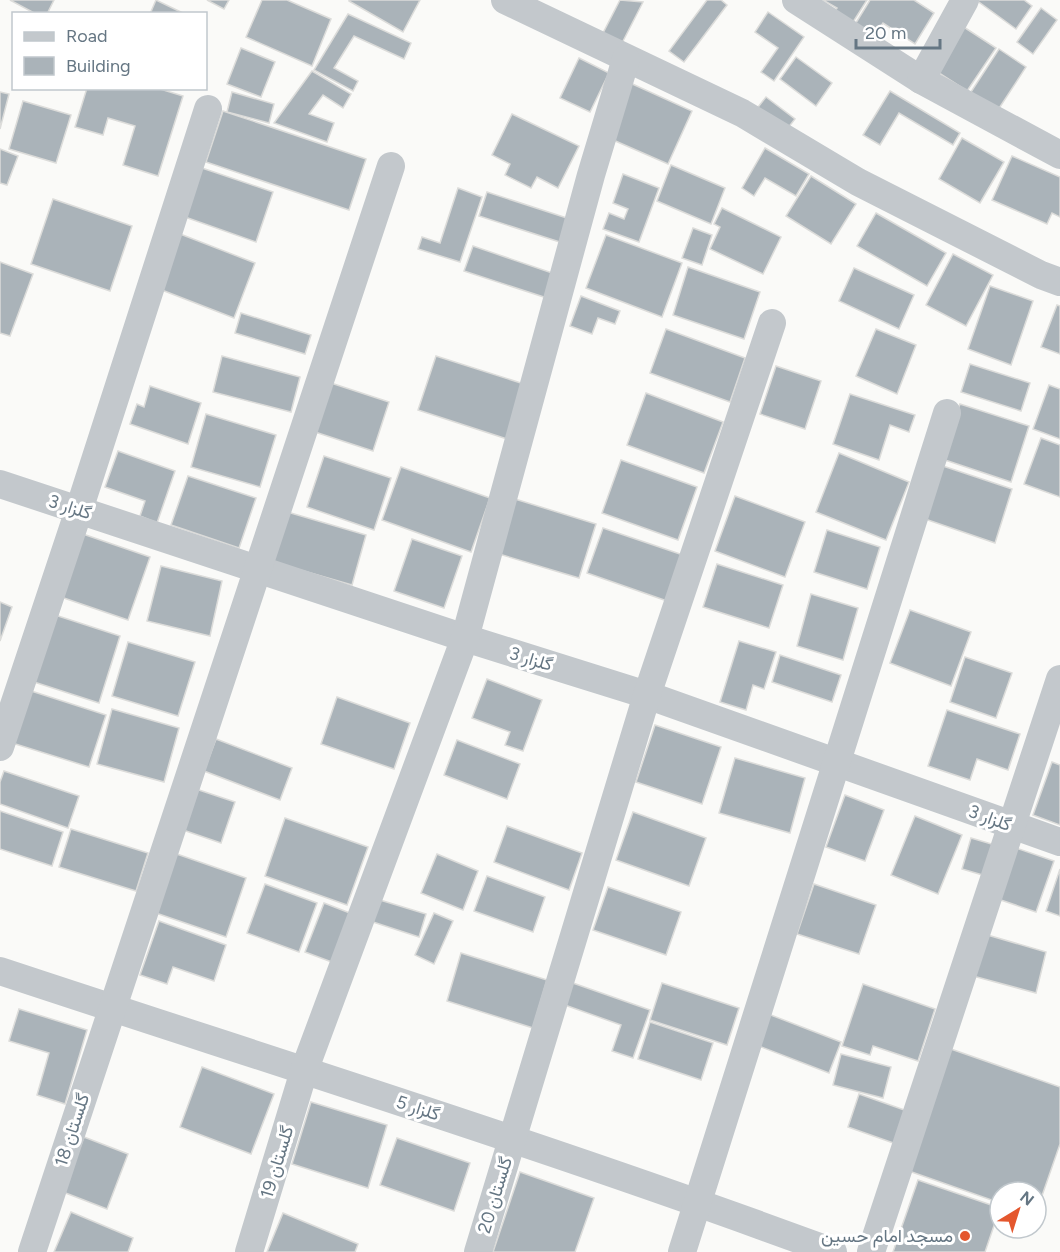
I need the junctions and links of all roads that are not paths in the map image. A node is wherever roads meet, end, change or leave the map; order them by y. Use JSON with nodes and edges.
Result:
{"nodes":[{"id":1,"x":505,"y":0,"type":"edge"},
{"id":2,"x":796,"y":0,"type":"edge"},
{"id":3,"x":965,"y":0,"type":"edge"},
{"id":4,"x":626,"y":58,"type":"junction"},
{"id":5,"x":921,"y":80,"type":"junction"},
{"id":6,"x":208,"y":109,"type":"dead end"},
{"id":7,"x":1060,"y":155,"type":"edge"},
{"id":8,"x":391,"y":166,"type":"dead end"},
{"id":9,"x":1060,"y":282,"type":"edge"},
{"id":10,"x":772,"y":323,"type":"dead end"},
{"id":11,"x":947,"y":413,"type":"dead end"},
{"id":12,"x":0,"y":484,"type":"edge"},
{"id":13,"x":79,"y":510,"type":"junction"},
{"id":14,"x":258,"y":570,"type":"junction"},
{"id":15,"x":465,"y":638,"type":"junction"},
{"id":16,"x":1060,"y":679,"type":"edge"},
{"id":17,"x":647,"y":695,"type":"junction"},
{"id":18,"x":0,"y":747,"type":"edge"},
{"id":19,"x":837,"y":763,"type":"junction"},
{"id":20,"x":1012,"y":826,"type":"junction"},
{"id":21,"x":1060,"y":842,"type":"edge"},
{"id":22,"x":0,"y":971,"type":"edge"},
{"id":23,"x":113,"y":1008,"type":"junction"},
{"id":24,"x":304,"y":1071,"type":"junction"},
{"id":25,"x":513,"y":1139,"type":"junction"},
{"id":26,"x":698,"y":1202,"type":"junction"},
{"id":27,"x":32,"y":1252,"type":"edge"},
{"id":28,"x":249,"y":1252,"type":"edge"},
{"id":29,"x":478,"y":1252,"type":"edge"},
{"id":30,"x":682,"y":1252,"type":"edge"},
{"id":31,"x":833,"y":1252,"type":"edge"},
{"id":32,"x":871,"y":1252,"type":"edge"}],
"edges":[{"from":1,"to":4,"type":"street"},
{"from":2,"to":5,"type":"street"},
{"from":3,"to":5,"type":"street"},
{"from":4,"to":9,"type":"street"},
{"from":4,"to":15,"type":"street","name":"گلستان 19"},
{"from":5,"to":7,"type":"street"},
{"from":6,"to":13,"type":"street"},
{"from":8,"to":14,"type":"street","name":"گلستان 18"},
{"from":10,"to":17,"type":"street","name":"گلستان 20"},
{"from":11,"to":19,"type":"street"},
{"from":12,"to":13,"type":"street","name":"گلزار 3"},
{"from":13,"to":14,"type":"street","name":"گلزار 3"},
{"from":13,"to":18,"type":"street"},
{"from":14,"to":15,"type":"street","name":"گلزار 3"},
{"from":14,"to":23,"type":"street","name":"گلستان 18"},
{"from":15,"to":17,"type":"street","name":"گلزار 3"},
{"from":15,"to":24,"type":"street","name":"گلستان 19"},
{"from":16,"to":20,"type":"street"},
{"from":17,"to":19,"type":"street","name":"گلزار 3"},
{"from":17,"to":25,"type":"street","name":"گلستان 20"},
{"from":19,"to":20,"type":"street","name":"گلزار 3"},
{"from":19,"to":26,"type":"street"},
{"from":20,"to":21,"type":"street","name":"گلزار 3"},
{"from":20,"to":32,"type":"street"},
{"from":22,"to":23,"type":"street","name":"گلزار 5"},
{"from":23,"to":24,"type":"street","name":"گلزار 5"},
{"from":23,"to":27,"type":"street","name":"گلستان 18"},
{"from":24,"to":25,"type":"street","name":"گلزار 5"},
{"from":24,"to":28,"type":"street","name":"گلستان 19"},
{"from":25,"to":26,"type":"street","name":"گلزار 5"},
{"from":25,"to":29,"type":"street","name":"گلستان 20"},
{"from":26,"to":30,"type":"street"},
{"from":26,"to":31,"type":"street","name":"گلزار 5"}]}
